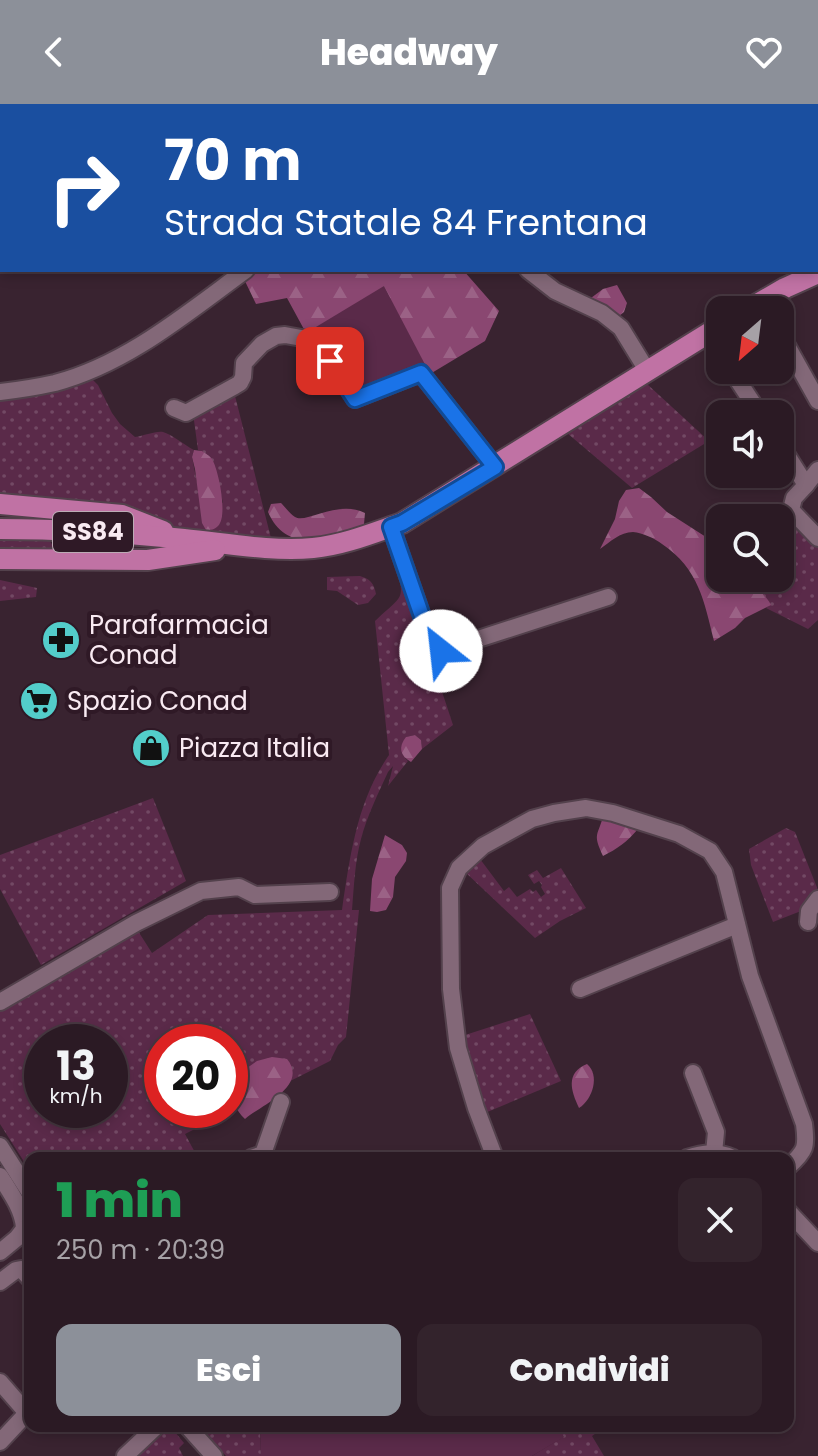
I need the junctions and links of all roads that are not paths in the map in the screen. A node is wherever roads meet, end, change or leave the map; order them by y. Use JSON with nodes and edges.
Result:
{"nodes":[{"id":1,"x":243,"y":272,"type":"edge"},
{"id":2,"x":531,"y":272,"type":"edge"},
{"id":3,"x":818,"y":273,"type":"edge"},
{"id":4,"x":774,"y":296,"type":"edge"},
{"id":5,"x":706,"y":335,"type":"edge"},
{"id":6,"x":794,"y":358,"type":"edge"},
{"id":7,"x":648,"y":372,"type":"junction"},
{"id":8,"x":0,"y":392,"type":"edge"},
{"id":9,"x":818,"y":401,"type":"edge"},
{"id":10,"x":174,"y":408,"type":"dead end"},
{"id":11,"x":794,"y":466,"type":"edge"},
{"id":12,"x":495,"y":467,"type":"junction"},
{"id":13,"x":818,"y":470,"type":"edge"},
{"id":14,"x":806,"y":485,"type":"junction"},
{"id":15,"x":0,"y":504,"type":"edge"},
{"id":16,"x":391,"y":527,"type":"junction"},
{"id":17,"x":0,"y":529,"type":"edge"},
{"id":18,"x":818,"y":538,"type":"edge"},
{"id":19,"x":185,"y":539,"type":"junction"},
{"id":20,"x":244,"y":546,"type":"junction"},
{"id":21,"x":0,"y":559,"type":"edge"},
{"id":22,"x":608,"y":597,"type":"dead end"},
{"id":23,"x":330,"y":892,"type":"dead end"},
{"id":24,"x":818,"y":899,"type":"edge"},
{"id":25,"x":808,"y":922,"type":"dead end"},
{"id":26,"x":737,"y":925,"type":"junction"},
{"id":27,"x":580,"y":989,"type":"dead end"},
{"id":28,"x":0,"y":1002,"type":"edge"},
{"id":29,"x":693,"y":1073,"type":"dead end"},
{"id":30,"x":281,"y":1102,"type":"dead end"},
{"id":31,"x":0,"y":1146,"type":"edge"},
{"id":32,"x":259,"y":1152,"type":"edge"},
{"id":33,"x":493,"y":1152,"type":"edge"},
{"id":34,"x":714,"y":1152,"type":"edge"},
{"id":35,"x":794,"y":1161,"type":"edge"},
{"id":36,"x":0,"y":1176,"type":"edge"},
{"id":37,"x":24,"y":1184,"type":"edge"},
{"id":38,"x":794,"y":1217,"type":"edge"},
{"id":39,"x":24,"y":1221,"type":"edge"},
{"id":40,"x":24,"y":1234,"type":"edge"},
{"id":41,"x":818,"y":1243,"type":"edge"},
{"id":42,"x":0,"y":1253,"type":"edge"},
{"id":43,"x":24,"y":1272,"type":"edge"},
{"id":44,"x":0,"y":1282,"type":"edge"},
{"id":45,"x":0,"y":1382,"type":"edge"},
{"id":46,"x":24,"y":1408,"type":"edge"},
{"id":47,"x":24,"y":1416,"type":"edge"},
{"id":48,"x":151,"y":1432,"type":"edge"},
{"id":49,"x":192,"y":1432,"type":"edge"},
{"id":50,"x":0,"y":1442,"type":"edge"},
{"id":51,"x":125,"y":1456,"type":"edge"},
{"id":52,"x":214,"y":1456,"type":"edge"}],
"edges":[{"from":1,"to":8,"type":"street"},
{"from":2,"to":7,"type":"street"},
{"from":3,"to":4,"type":"main road"},
{"from":5,"to":7,"type":"main road","number":"SS84"},
{"from":6,"to":9,"type":"street"},
{"from":7,"to":12,"type":"main road","number":"SS84"},
{"from":10,"to":12,"type":"street"},
{"from":11,"to":14,"type":"street"},
{"from":12,"to":16,"type":"main road","number":"SS84"},
{"from":13,"to":14,"type":"street"},
{"from":14,"to":18,"type":"street"},
{"from":15,"to":19,"type":"main road"},
{"from":16,"to":20,"type":"main road","number":"SS84"},
{"from":16,"to":22,"type":"street"},
{"from":17,"to":19,"type":"main road","number":"SS84"},
{"from":19,"to":20,"type":"main road","number":"SS84"},
{"from":20,"to":21,"type":"main road"},
{"from":23,"to":28,"type":"street"},
{"from":24,"to":25,"type":"street"},
{"from":26,"to":27,"type":"street"},
{"from":26,"to":33,"type":"street"},
{"from":26,"to":35,"type":"street"},
{"from":29,"to":34,"type":"street"},
{"from":30,"to":32,"type":"street"},
{"from":31,"to":37,"type":"street"},
{"from":36,"to":39,"type":"street"},
{"from":38,"to":41,"type":"street"},
{"from":40,"to":42,"type":"street"},
{"from":43,"to":44,"type":"street"},
{"from":45,"to":46,"type":"street"},
{"from":47,"to":50,"type":"street"},
{"from":48,"to":51,"type":"street"},
{"from":49,"to":52,"type":"street"}]}
